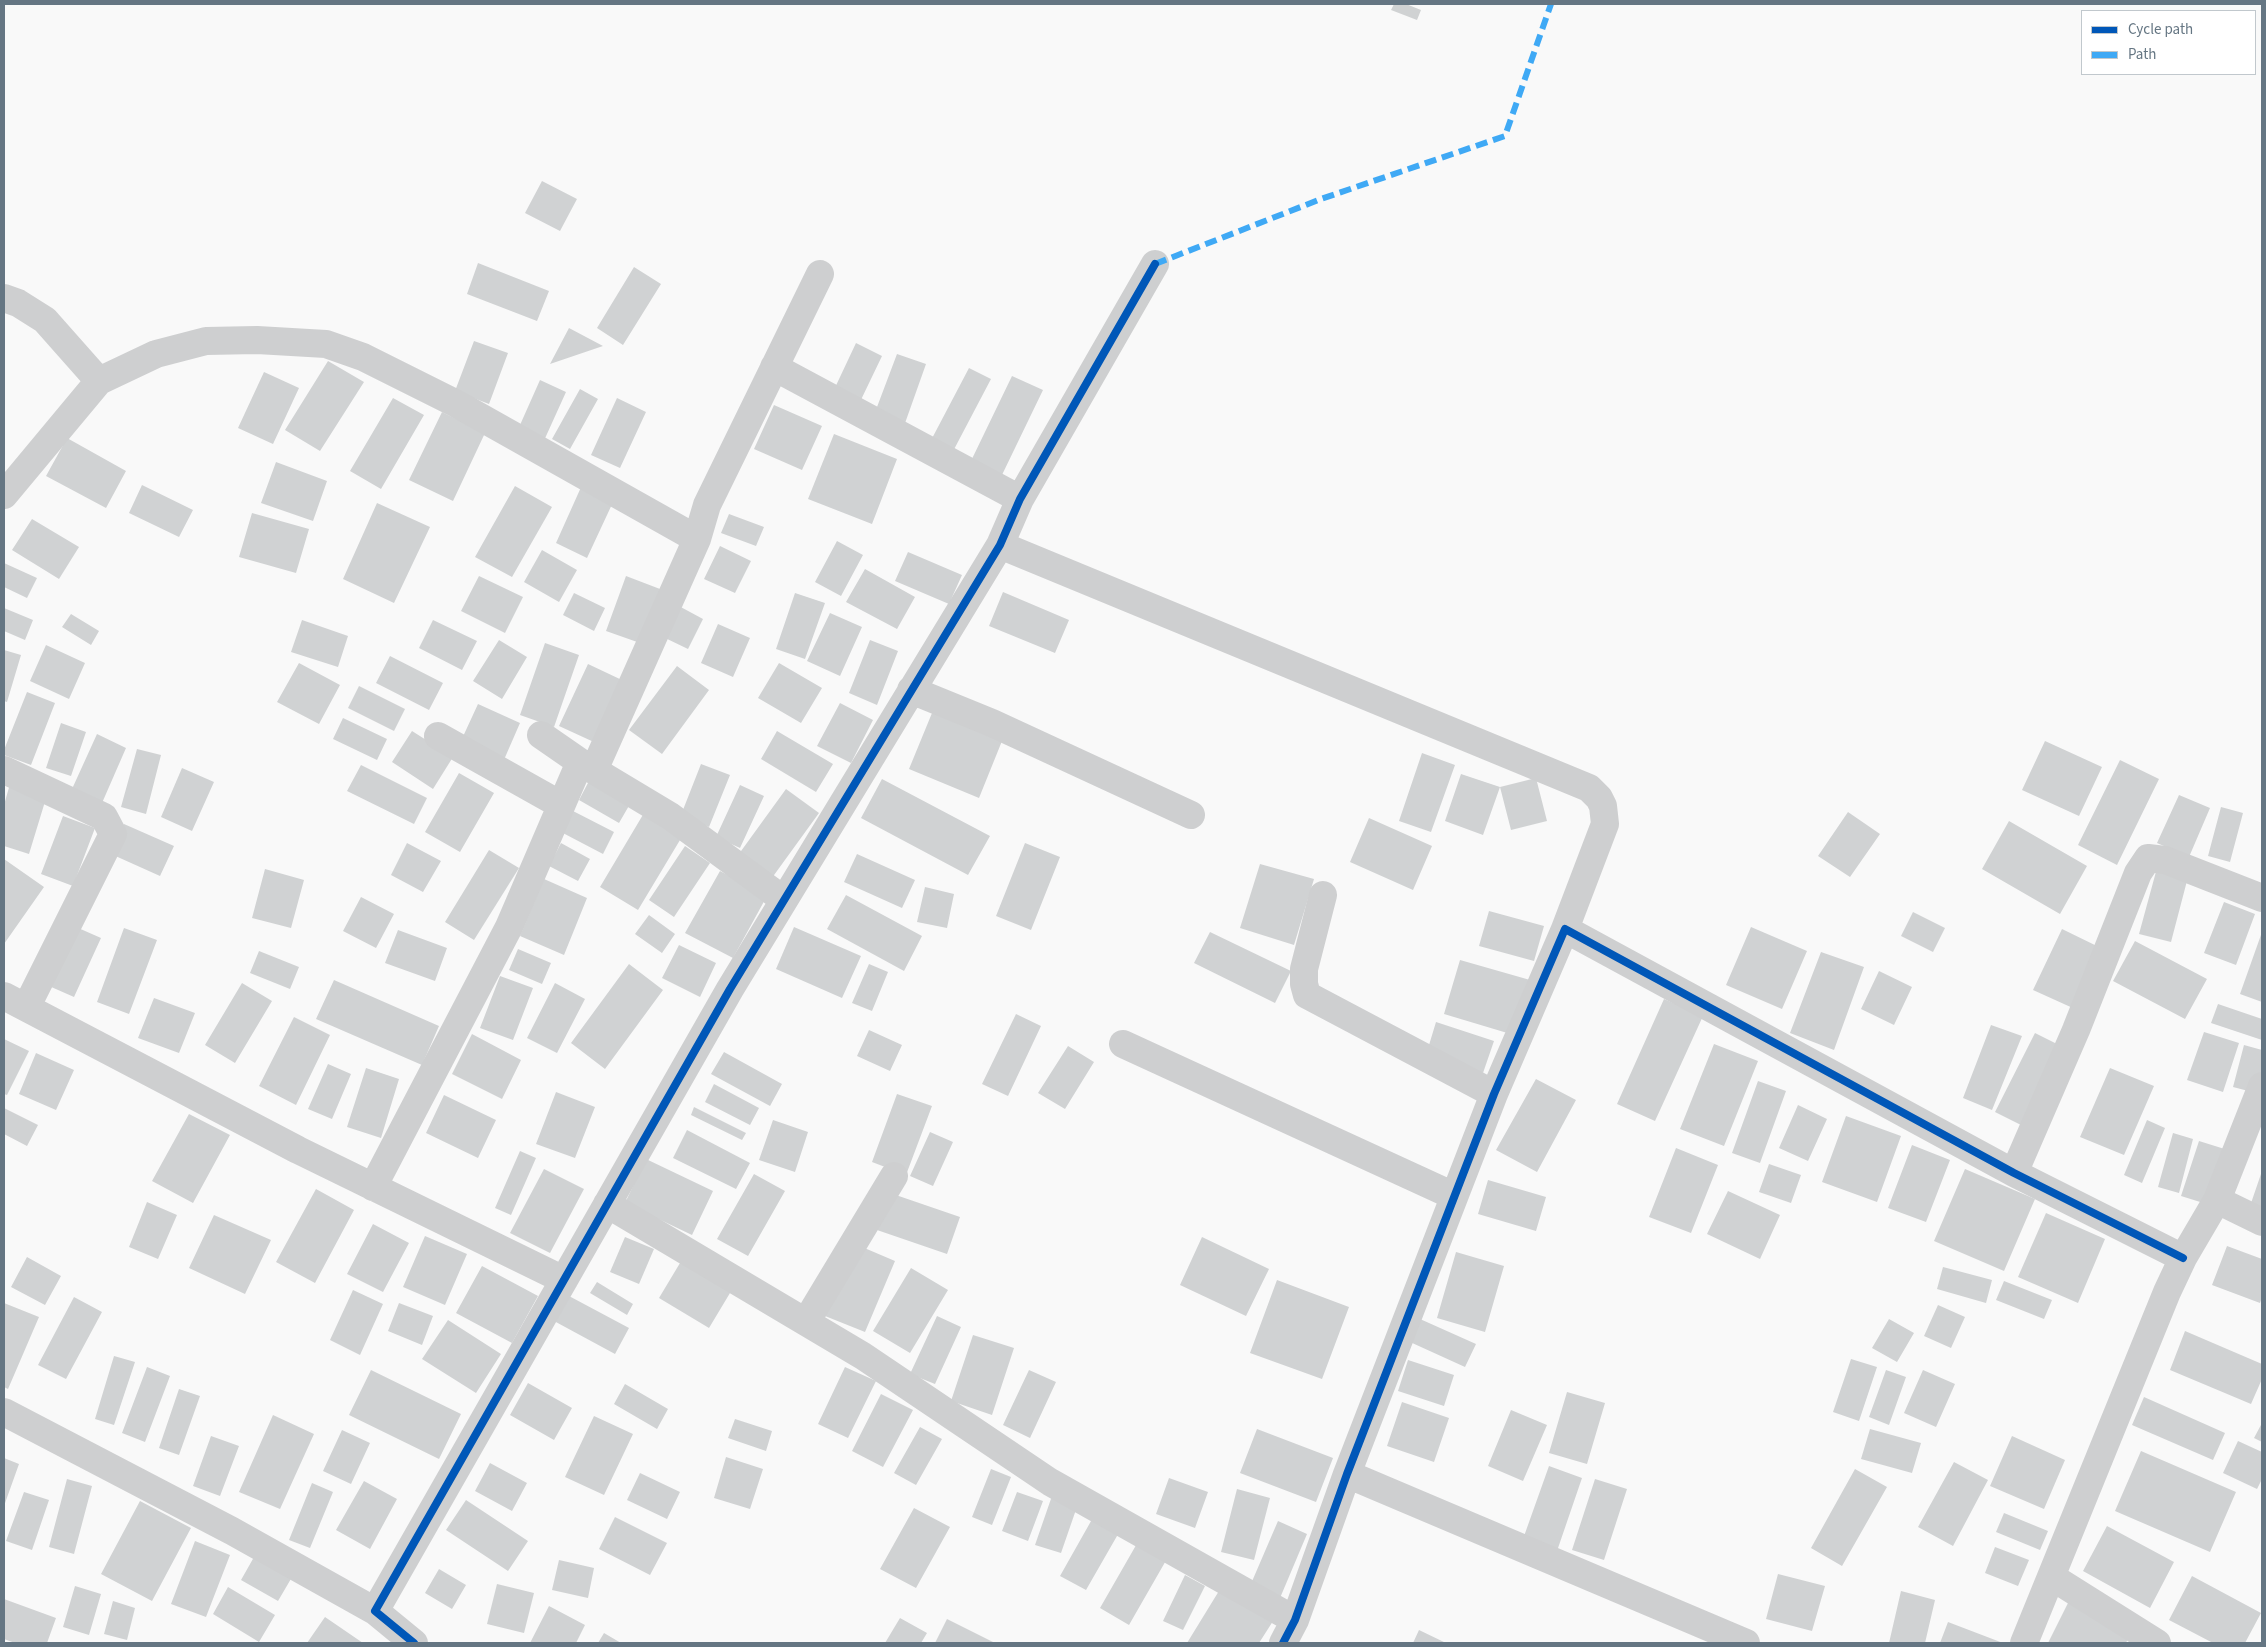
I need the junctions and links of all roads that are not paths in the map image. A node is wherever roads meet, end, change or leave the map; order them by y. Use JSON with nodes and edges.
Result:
{"nodes":[{"id":1,"x":1155,"y":264,"type":"dead end"},
{"id":2,"x":820,"y":274,"type":"dead end"},
{"id":3,"x":4,"y":298,"type":"edge"},
{"id":4,"x":774,"y":366,"type":"junction"},
{"id":5,"x":100,"y":381,"type":"junction"},
{"id":6,"x":4,"y":495,"type":"edge"},
{"id":7,"x":1020,"y":499,"type":"junction"},
{"id":8,"x":696,"y":539,"type":"junction"},
{"id":9,"x":1000,"y":545,"type":"junction"},
{"id":10,"x":911,"y":690,"type":"junction"},
{"id":11,"x":541,"y":735,"type":"dead end"},
{"id":12,"x":438,"y":736,"type":"dead end"},
{"id":13,"x":587,"y":766,"type":"junction"},
{"id":14,"x":4,"y":770,"type":"edge"},
{"id":15,"x":562,"y":805,"type":"junction"},
{"id":16,"x":1191,"y":815,"type":"dead end"},
{"id":17,"x":1323,"y":896,"type":"dead end"},
{"id":18,"x":2262,"y":898,"type":"edge"},
{"id":19,"x":784,"y":900,"type":"junction"},
{"id":20,"x":1564,"y":928,"type":"junction"},
{"id":21,"x":15,"y":1001,"type":"edge"},
{"id":22,"x":1123,"y":1044,"type":"dead end"},
{"id":23,"x":2262,"y":1086,"type":"edge"},
{"id":24,"x":1494,"y":1094,"type":"junction"},
{"id":25,"x":2014,"y":1173,"type":"junction"},
{"id":26,"x":894,"y":1176,"type":"dead end"},
{"id":27,"x":373,"y":1187,"type":"junction"},
{"id":28,"x":1454,"y":1196,"type":"junction"},
{"id":29,"x":2217,"y":1200,"type":"junction"},
{"id":30,"x":607,"y":1204,"type":"junction"},
{"id":31,"x":2262,"y":1222,"type":"edge"},
{"id":32,"x":2183,"y":1258,"type":"junction"},
{"id":33,"x":564,"y":1280,"type":"junction"},
{"id":34,"x":806,"y":1322,"type":"junction"},
{"id":35,"x":5,"y":1415,"type":"edge"},
{"id":36,"x":1346,"y":1474,"type":"junction"},
{"id":37,"x":2052,"y":1577,"type":"junction"},
{"id":38,"x":375,"y":1611,"type":"junction"},
{"id":39,"x":1289,"y":1632,"type":"edge"},
{"id":40,"x":414,"y":1643,"type":"edge"},
{"id":41,"x":1746,"y":1643,"type":"edge"},
{"id":42,"x":2024,"y":1643,"type":"edge"},
{"id":43,"x":2157,"y":1643,"type":"edge"}],
"edges":[{"from":1,"to":7,"type":"street"},
{"from":2,"to":4,"type":"street"},
{"from":3,"to":5,"type":"street"},
{"from":4,"to":7,"type":"street"},
{"from":4,"to":8,"type":"street"},
{"from":5,"to":6,"type":"street"},
{"from":5,"to":8,"type":"street"},
{"from":7,"to":9,"type":"street"},
{"from":8,"to":13,"type":"street"},
{"from":9,"to":10,"type":"street"},
{"from":9,"to":20,"type":"street"},
{"from":10,"to":16,"type":"street"},
{"from":10,"to":19,"type":"street"},
{"from":11,"to":13,"type":"street"},
{"from":12,"to":15,"type":"street"},
{"from":13,"to":15,"type":"street"},
{"from":13,"to":19,"type":"street"},
{"from":14,"to":21,"type":"street"},
{"from":15,"to":27,"type":"street"},
{"from":17,"to":24,"type":"street"},
{"from":18,"to":25,"type":"street"},
{"from":19,"to":30,"type":"street"},
{"from":20,"to":24,"type":"street"},
{"from":20,"to":25,"type":"street"},
{"from":21,"to":27,"type":"street"},
{"from":22,"to":28,"type":"street"},
{"from":23,"to":29,"type":"street"},
{"from":24,"to":28,"type":"street"},
{"from":25,"to":32,"type":"street"},
{"from":26,"to":34,"type":"street"},
{"from":27,"to":33,"type":"street"},
{"from":28,"to":36,"type":"street"},
{"from":29,"to":31,"type":"street"},
{"from":29,"to":32,"type":"street"},
{"from":30,"to":33,"type":"street"},
{"from":30,"to":34,"type":"street"},
{"from":32,"to":37,"type":"street"},
{"from":33,"to":38,"type":"street"},
{"from":34,"to":39,"type":"street"},
{"from":35,"to":38,"type":"street"},
{"from":36,"to":39,"type":"street"},
{"from":36,"to":41,"type":"street"},
{"from":37,"to":42,"type":"street"},
{"from":37,"to":43,"type":"street"},
{"from":38,"to":40,"type":"street"}]}
